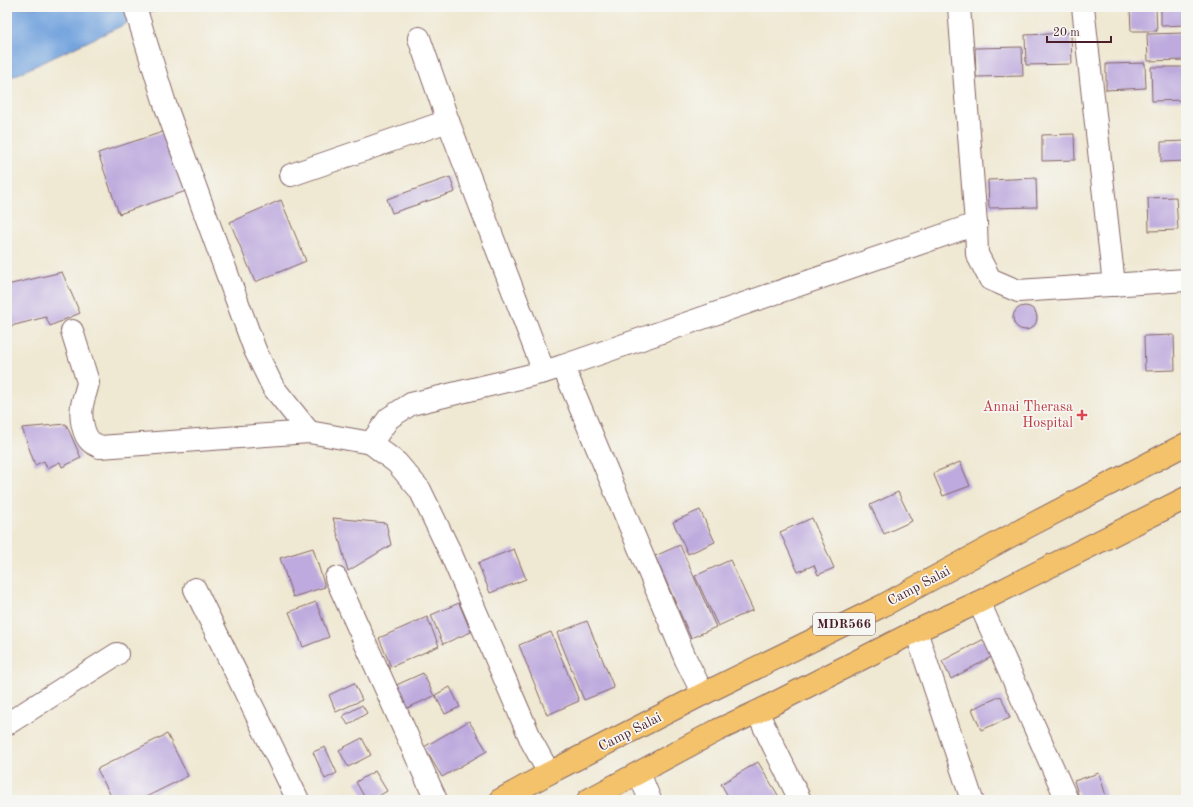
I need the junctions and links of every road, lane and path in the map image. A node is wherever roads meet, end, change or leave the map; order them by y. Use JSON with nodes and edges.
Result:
{"nodes":[{"id":1,"x":135,"y":7,"type":"edge"},
{"id":2,"x":958,"y":7,"type":"edge"},
{"id":3,"x":1084,"y":7,"type":"edge"},
{"id":4,"x":420,"y":38,"type":"dead end"},
{"id":5,"x":448,"y":121,"type":"junction"},
{"id":6,"x":291,"y":175,"type":"dead end"},
{"id":7,"x":976,"y":224,"type":"junction"},
{"id":8,"x":1186,"y":280,"type":"edge"},
{"id":9,"x":1114,"y":285,"type":"junction"},
{"id":10,"x":72,"y":330,"type":"dead end"},
{"id":11,"x":553,"y":369,"type":"junction"},
{"id":12,"x":309,"y":432,"type":"junction"},
{"id":13,"x":371,"y":443,"type":"junction"},
{"id":14,"x":1186,"y":444,"type":"edge"},
{"id":15,"x":1186,"y":498,"type":"edge"},
{"id":16,"x":336,"y":578,"type":"dead end"},
{"id":17,"x":195,"y":590,"type":"dead end"},
{"id":18,"x":979,"y":602,"type":"junction"},
{"id":19,"x":916,"y":631,"type":"junction"},
{"id":20,"x":117,"y":654,"type":"dead end"},
{"id":21,"x":703,"y":694,"type":"junction"},
{"id":22,"x":757,"y":712,"type":"junction"},
{"id":23,"x":7,"y":724,"type":"edge"},
{"id":24,"x":639,"y":772,"type":"junction"},
{"id":25,"x":549,"y":773,"type":"junction"},
{"id":26,"x":298,"y":800,"type":"edge"},
{"id":27,"x":436,"y":800,"type":"edge"},
{"id":28,"x":500,"y":800,"type":"edge"},
{"id":29,"x":588,"y":800,"type":"edge"},
{"id":30,"x":650,"y":800,"type":"edge"},
{"id":31,"x":800,"y":800,"type":"edge"},
{"id":32,"x":972,"y":800,"type":"edge"},
{"id":33,"x":1067,"y":800,"type":"edge"}],
"edges":[{"from":1,"to":12,"type":"street"},
{"from":2,"to":7,"type":"street"},
{"from":3,"to":9,"type":"street"},
{"from":4,"to":5,"type":"street"},
{"from":5,"to":6,"type":"street"},
{"from":5,"to":11,"type":"street"},
{"from":7,"to":9,"type":"street"},
{"from":7,"to":11,"type":"street"},
{"from":8,"to":9,"type":"street"},
{"from":10,"to":12,"type":"street"},
{"from":11,"to":13,"type":"street"},
{"from":11,"to":21,"type":"street"},
{"from":12,"to":13,"type":"street"},
{"from":13,"to":25,"type":"street"},
{"from":14,"to":21,"type":"main road","name":"Camp Salai","number":"MDR566"},
{"from":15,"to":18,"type":"main road","number":"MDR566"},
{"from":16,"to":27,"type":"street"},
{"from":17,"to":26,"type":"street"},
{"from":18,"to":19,"type":"main road","number":"MDR566"},
{"from":18,"to":33,"type":"street"},
{"from":19,"to":22,"type":"main road","number":"MDR566"},
{"from":19,"to":32,"type":"street"},
{"from":20,"to":23,"type":"street"},
{"from":21,"to":25,"type":"main road","name":"Camp Salai","number":"MDR566"},
{"from":22,"to":24,"type":"main road","number":"MDR566"},
{"from":22,"to":31,"type":"street"},
{"from":24,"to":29,"type":"main road","number":"MDR566"},
{"from":24,"to":30,"type":"street"},
{"from":25,"to":28,"type":"main road","name":"Camp Salai","number":"MDR566"}]}
